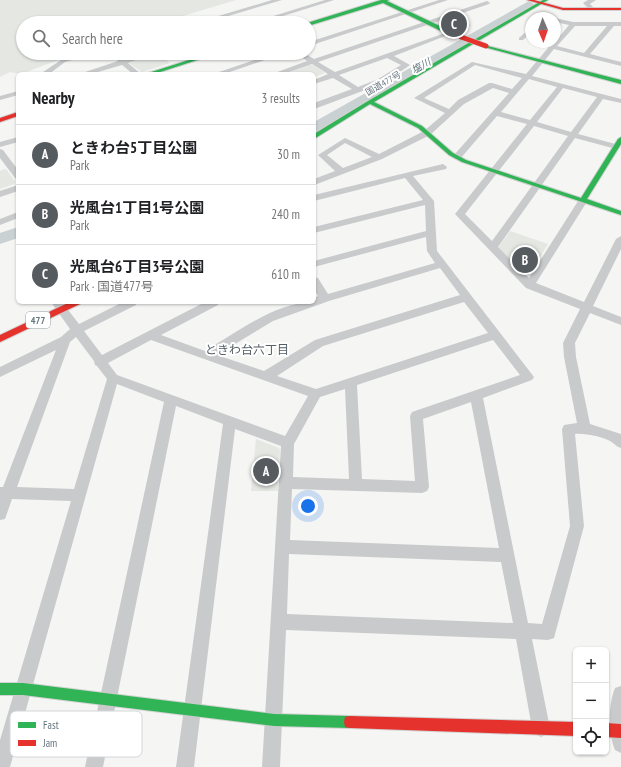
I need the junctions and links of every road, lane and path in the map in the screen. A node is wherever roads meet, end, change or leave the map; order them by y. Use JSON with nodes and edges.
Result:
{"nodes":[{"id":1,"x":279,"y":0,"type":"edge"},
{"id":2,"x":331,"y":0,"type":"edge"},
{"id":3,"x":384,"y":0,"type":"edge"},
{"id":4,"x":445,"y":0,"type":"edge"},
{"id":5,"x":481,"y":0,"type":"edge"},
{"id":6,"x":529,"y":0,"type":"edge"},
{"id":7,"x":543,"y":2,"type":"edge"},
{"id":8,"x":242,"y":3,"type":"dead end"},
{"id":9,"x":592,"y":5,"type":"edge"},
{"id":10,"x":621,"y":9,"type":"edge"},
{"id":11,"x":406,"y":12,"type":"junction"},
{"id":12,"x":240,"y":16,"type":"edge"},
{"id":13,"x":250,"y":16,"type":"edge"},
{"id":14,"x":259,"y":16,"type":"edge"},
{"id":15,"x":561,"y":21,"type":"edge"},
{"id":16,"x":316,"y":22,"type":"edge"},
{"id":17,"x":427,"y":23,"type":"junction"},
{"id":18,"x":573,"y":24,"type":"junction"},
{"id":19,"x":612,"y":24,"type":"junction"},
{"id":20,"x":621,"y":24,"type":"edge"},
{"id":21,"x":450,"y":33,"type":"junction"},
{"id":22,"x":561,"y":38,"type":"edge"},
{"id":23,"x":316,"y":42,"type":"edge"},
{"id":24,"x":552,"y":48,"type":"edge"},
{"id":25,"x":557,"y":48,"type":"edge"},
{"id":26,"x":388,"y":55,"type":"junction"},
{"id":27,"x":586,"y":55,"type":"junction"},
{"id":28,"x":67,"y":60,"type":"edge"},
{"id":29,"x":121,"y":60,"type":"edge"},
{"id":30,"x":130,"y":60,"type":"edge"},
{"id":31,"x":193,"y":60,"type":"edge"},
{"id":32,"x":260,"y":60,"type":"edge"},
{"id":33,"x":310,"y":60,"type":"edge"},
{"id":34,"x":540,"y":61,"type":"junction"},
{"id":35,"x":123,"y":62,"type":"junction"},
{"id":36,"x":313,"y":62,"type":"junction"},
{"id":37,"x":621,"y":64,"type":"edge"},
{"id":38,"x":47,"y":72,"type":"edge"},
{"id":39,"x":90,"y":72,"type":"edge"},
{"id":40,"x":135,"y":72,"type":"edge"},
{"id":41,"x":154,"y":72,"type":"edge"},
{"id":42,"x":223,"y":72,"type":"edge"},
{"id":43,"x":282,"y":72,"type":"edge"},
{"id":44,"x":334,"y":74,"type":"junction"},
{"id":45,"x":528,"y":77,"type":"junction"},
{"id":46,"x":316,"y":81,"type":"edge"},
{"id":47,"x":621,"y":82,"type":"edge"},
{"id":48,"x":561,"y":86,"type":"junction"},
{"id":49,"x":358,"y":90,"type":"junction"},
{"id":50,"x":514,"y":92,"type":"junction"},
{"id":51,"x":16,"y":94,"type":"edge"},
{"id":52,"x":601,"y":96,"type":"junction"},
{"id":53,"x":0,"y":98,"type":"edge"},
{"id":54,"x":621,"y":101,"type":"edge"},
{"id":55,"x":370,"y":102,"type":"junction"},
{"id":56,"x":316,"y":105,"type":"edge"},
{"id":57,"x":449,"y":112,"type":"junction"},
{"id":58,"x":496,"y":113,"type":"junction"},
{"id":59,"x":16,"y":115,"type":"edge"},
{"id":60,"x":0,"y":120,"type":"edge"},
{"id":61,"x":532,"y":123,"type":"junction"},
{"id":62,"x":427,"y":133,"type":"junction"},
{"id":63,"x":573,"y":135,"type":"junction"},
{"id":64,"x":316,"y":136,"type":"edge"},
{"id":65,"x":621,"y":139,"type":"edge"},
{"id":66,"x":16,"y":140,"type":"edge"},
{"id":67,"x":0,"y":144,"type":"edge"},
{"id":68,"x":616,"y":147,"type":"junction"},
{"id":69,"x":0,"y":152,"type":"edge"},
{"id":70,"x":379,"y":158,"type":"junction"},
{"id":71,"x":457,"y":158,"type":"junction"},
{"id":72,"x":14,"y":163,"type":"edge"},
{"id":73,"x":443,"y":167,"type":"dead end"},
{"id":74,"x":0,"y":168,"type":"edge"},
{"id":75,"x":341,"y":171,"type":"junction"},
{"id":76,"x":494,"y":171,"type":"junction"},
{"id":77,"x":407,"y":175,"type":"junction"},
{"id":78,"x":316,"y":181,"type":"edge"},
{"id":79,"x":537,"y":186,"type":"junction"},
{"id":80,"x":16,"y":189,"type":"edge"},
{"id":81,"x":0,"y":194,"type":"edge"},
{"id":82,"x":316,"y":198,"type":"edge"},
{"id":83,"x":583,"y":200,"type":"junction"},
{"id":84,"x":429,"y":201,"type":"junction"},
{"id":85,"x":621,"y":213,"type":"edge"},
{"id":86,"x":16,"y":216,"type":"edge"},
{"id":87,"x":0,"y":222,"type":"edge"},
{"id":88,"x":316,"y":229,"type":"edge"},
{"id":89,"x":430,"y":233,"type":"junction"},
{"id":90,"x":621,"y":239,"type":"edge"},
{"id":91,"x":493,"y":247,"type":"junction"},
{"id":92,"x":316,"y":263,"type":"edge"},
{"id":93,"x":443,"y":264,"type":"junction"},
{"id":94,"x":316,"y":284,"type":"edge"},
{"id":95,"x":530,"y":285,"type":"junction"},
{"id":96,"x":467,"y":297,"type":"junction"},
{"id":97,"x":325,"y":298,"type":"junction"},
{"id":98,"x":316,"y":301,"type":"edge"},
{"id":99,"x":128,"y":304,"type":"edge"},
{"id":100,"x":210,"y":304,"type":"edge"},
{"id":101,"x":308,"y":304,"type":"edge"},
{"id":102,"x":58,"y":306,"type":"edge"},
{"id":103,"x":587,"y":308,"type":"junction"},
{"id":104,"x":621,"y":322,"type":"edge"},
{"id":105,"x":76,"y":330,"type":"junction"},
{"id":106,"x":150,"y":335,"type":"junction"},
{"id":107,"x":496,"y":335,"type":"junction"},
{"id":108,"x":0,"y":339,"type":"edge"},
{"id":109,"x":65,"y":340,"type":"junction"},
{"id":110,"x":206,"y":356,"type":"junction"},
{"id":111,"x":99,"y":362,"type":"junction"},
{"id":112,"x":0,"y":372,"type":"edge"},
{"id":113,"x":265,"y":377,"type":"junction"},
{"id":114,"x":112,"y":378,"type":"junction"},
{"id":115,"x":351,"y":383,"type":"junction"},
{"id":116,"x":316,"y":394,"type":"junction"},
{"id":117,"x":476,"y":395,"type":"junction"},
{"id":118,"x":171,"y":400,"type":"junction"},
{"id":119,"x":230,"y":422,"type":"junction"},
{"id":120,"x":584,"y":428,"type":"junction"},
{"id":121,"x":621,"y":443,"type":"edge"},
{"id":122,"x":288,"y":444,"type":"junction"},
{"id":123,"x":286,"y":483,"type":"junction"},
{"id":124,"x":356,"y":485,"type":"junction"},
{"id":125,"x":4,"y":493,"type":"edge"},
{"id":126,"x":79,"y":495,"type":"junction"},
{"id":127,"x":0,"y":514,"type":"edge"},
{"id":128,"x":283,"y":547,"type":"junction"},
{"id":129,"x":507,"y":555,"type":"junction"},
{"id":130,"x":279,"y":622,"type":"junction"},
{"id":131,"x":522,"y":632,"type":"junction"},
{"id":132,"x":0,"y":689,"type":"edge"},
{"id":133,"x":24,"y":689,"type":"junction"},
{"id":134,"x":621,"y":694,"type":"edge"},
{"id":135,"x":108,"y":700,"type":"junction"},
{"id":136,"x":192,"y":710,"type":"junction"},
{"id":137,"x":18,"y":711,"type":"edge"},
{"id":138,"x":106,"y":711,"type":"edge"},
{"id":139,"x":274,"y":720,"type":"junction"},
{"id":140,"x":541,"y":728,"type":"junction"},
{"id":141,"x":573,"y":729,"type":"edge"},
{"id":142,"x":616,"y":734,"type":"edge"},
{"id":143,"x":10,"y":736,"type":"edge"},
{"id":144,"x":96,"y":757,"type":"edge"},
{"id":145,"x":1,"y":767,"type":"edge"},
{"id":146,"x":94,"y":767,"type":"edge"},
{"id":147,"x":185,"y":767,"type":"edge"},
{"id":148,"x":271,"y":767,"type":"edge"}],
"edges":[{"from":1,"to":13,"type":"street"},
{"from":2,"to":14,"type":"street"},
{"from":3,"to":11,"type":"main road"},
{"from":3,"to":16,"type":"main road"},
{"from":4,"to":11,"type":"street"},
{"from":5,"to":17,"type":"street"},
{"from":6,"to":7,"type":"main road"},
{"from":7,"to":9,"type":"main road"},
{"from":7,"to":55,"type":"main road","name":"国道477号"},
{"from":8,"to":12,"type":"street"},
{"from":9,"to":10,"type":"main road"},
{"from":11,"to":17,"type":"main road"},
{"from":11,"to":23,"type":"street"},
{"from":15,"to":18,"type":"street"},
{"from":17,"to":21,"type":"main road"},
{"from":17,"to":36,"type":"street"},
{"from":18,"to":19,"type":"street"},
{"from":18,"to":22,"type":"street"},
{"from":19,"to":20,"type":"street"},
{"from":19,"to":27,"type":"street"},
{"from":21,"to":26,"type":"street"},
{"from":21,"to":34,"type":"main road","bridge":true},
{"from":24,"to":34,"type":"street"},
{"from":25,"to":27,"type":"street"},
{"from":26,"to":44,"type":"street"},
{"from":26,"to":49,"type":"street"},
{"from":27,"to":37,"type":"street"},
{"from":28,"to":38,"type":"street"},
{"from":29,"to":35,"type":"street"},
{"from":30,"to":35,"type":"street"},
{"from":31,"to":41,"type":"main road"},
{"from":32,"to":42,"type":"street"},
{"from":33,"to":36,"type":"street"},
{"from":34,"to":45,"type":"street"},
{"from":34,"to":47,"type":"main road"},
{"from":35,"to":39,"type":"street"},
{"from":35,"to":40,"type":"street"},
{"from":36,"to":43,"type":"street"},
{"from":36,"to":44,"type":"street"},
{"from":44,"to":46,"type":"street"},
{"from":44,"to":49,"type":"street"},
{"from":45,"to":48,"type":"street"},
{"from":45,"to":50,"type":"street"},
{"from":45,"to":57,"type":"street"},
{"from":48,"to":52,"type":"street"},
{"from":48,"to":61,"type":"street"},
{"from":49,"to":56,"type":"street"},
{"from":50,"to":57,"type":"street"},
{"from":50,"to":58,"type":"street"},
{"from":51,"to":53,"type":"street"},
{"from":52,"to":54,"type":"street"},
{"from":52,"to":63,"type":"street"},
{"from":55,"to":62,"type":"main road"},
{"from":55,"to":64,"type":"main road","name":"国道477号"},
{"from":57,"to":62,"type":"street"},
{"from":58,"to":61,"type":"street"},
{"from":58,"to":71,"type":"street"},
{"from":59,"to":60,"type":"main road"},
{"from":61,"to":63,"type":"street"},
{"from":61,"to":76,"type":"street"},
{"from":62,"to":70,"type":"street"},
{"from":62,"to":71,"type":"main road"},
{"from":63,"to":68,"type":"street"},
{"from":63,"to":79,"type":"street"},
{"from":65,"to":68,"type":"main road"},
{"from":66,"to":67,"type":"street"},
{"from":68,"to":83,"type":"main road"},
{"from":69,"to":72,"type":"street"},
{"from":70,"to":75,"type":"street"},
{"from":70,"to":75,"type":"street"},
{"from":71,"to":76,"type":"main road"},
{"from":72,"to":74,"type":"street"},
{"from":73,"to":77,"type":"street"},
{"from":75,"to":78,"type":"street"},
{"from":76,"to":79,"type":"main road"},
{"from":76,"to":91,"type":"street"},
{"from":77,"to":82,"type":"street"},
{"from":77,"to":84,"type":"street"},
{"from":79,"to":83,"type":"main road"},
{"from":79,"to":91,"type":"street"},
{"from":80,"to":81,"type":"street"},
{"from":83,"to":85,"type":"main road"},
{"from":83,"to":95,"type":"street"},
{"from":84,"to":88,"type":"street"},
{"from":84,"to":89,"type":"street"},
{"from":86,"to":87,"type":"street"},
{"from":89,"to":92,"type":"street"},
{"from":89,"to":93,"type":"street"},
{"from":90,"to":103,"type":"street"},
{"from":91,"to":95,"type":"street"},
{"from":93,"to":96,"type":"street"},
{"from":93,"to":97,"type":"street"},
{"from":94,"to":97,"type":"street"},
{"from":95,"to":103,"type":"street"},
{"from":96,"to":107,"type":"street"},
{"from":96,"to":113,"type":"street"},
{"from":97,"to":98,"type":"street"},
{"from":99,"to":105,"type":"street"},
{"from":100,"to":106,"type":"street"},
{"from":101,"to":110,"type":"street"},
{"from":102,"to":105,"type":"street"},
{"from":102,"to":108,"type":"main road","number":"477"},
{"from":103,"to":104,"type":"street"},
{"from":103,"to":120,"type":"street"},
{"from":105,"to":109,"type":"street"},
{"from":105,"to":111,"type":"street"},
{"from":106,"to":110,"type":"street"},
{"from":106,"to":111,"type":"street"},
{"from":107,"to":115,"type":"street"},
{"from":107,"to":117,"type":"street"},
{"from":109,"to":112,"type":"street"},
{"from":109,"to":125,"type":"street"},
{"from":110,"to":113,"type":"street"},
{"from":111,"to":114,"type":"street"},
{"from":113,"to":116,"type":"street"},
{"from":114,"to":118,"type":"street"},
{"from":114,"to":126,"type":"street"},
{"from":115,"to":116,"type":"street"},
{"from":115,"to":124,"type":"street"},
{"from":116,"to":122,"type":"street"},
{"from":117,"to":124,"type":"street"},
{"from":117,"to":129,"type":"street"},
{"from":118,"to":119,"type":"street"},
{"from":118,"to":135,"type":"street"},
{"from":119,"to":122,"type":"street"},
{"from":119,"to":136,"type":"street"},
{"from":120,"to":121,"type":"street"},
{"from":120,"to":131,"type":"street"},
{"from":122,"to":123,"type":"street"},
{"from":123,"to":124,"type":"street"},
{"from":123,"to":128,"type":"street"},
{"from":125,"to":126,"type":"street"},
{"from":125,"to":127,"type":"street"},
{"from":126,"to":133,"type":"street"},
{"from":128,"to":129,"type":"street"},
{"from":128,"to":130,"type":"street"},
{"from":129,"to":131,"type":"street"},
{"from":130,"to":131,"type":"street"},
{"from":130,"to":139,"type":"street"},
{"from":131,"to":140,"type":"street"},
{"from":132,"to":133,"type":"main road"},
{"from":133,"to":135,"type":"main road"},
{"from":133,"to":137,"type":"street"},
{"from":134,"to":142,"type":"street"},
{"from":135,"to":136,"type":"main road"},
{"from":135,"to":138,"type":"street"},
{"from":136,"to":139,"type":"main road"},
{"from":136,"to":147,"type":"street"},
{"from":139,"to":140,"type":"main road"},
{"from":139,"to":148,"type":"street"},
{"from":140,"to":141,"type":"main road"},
{"from":143,"to":145,"type":"street"},
{"from":144,"to":146,"type":"street"}]}
